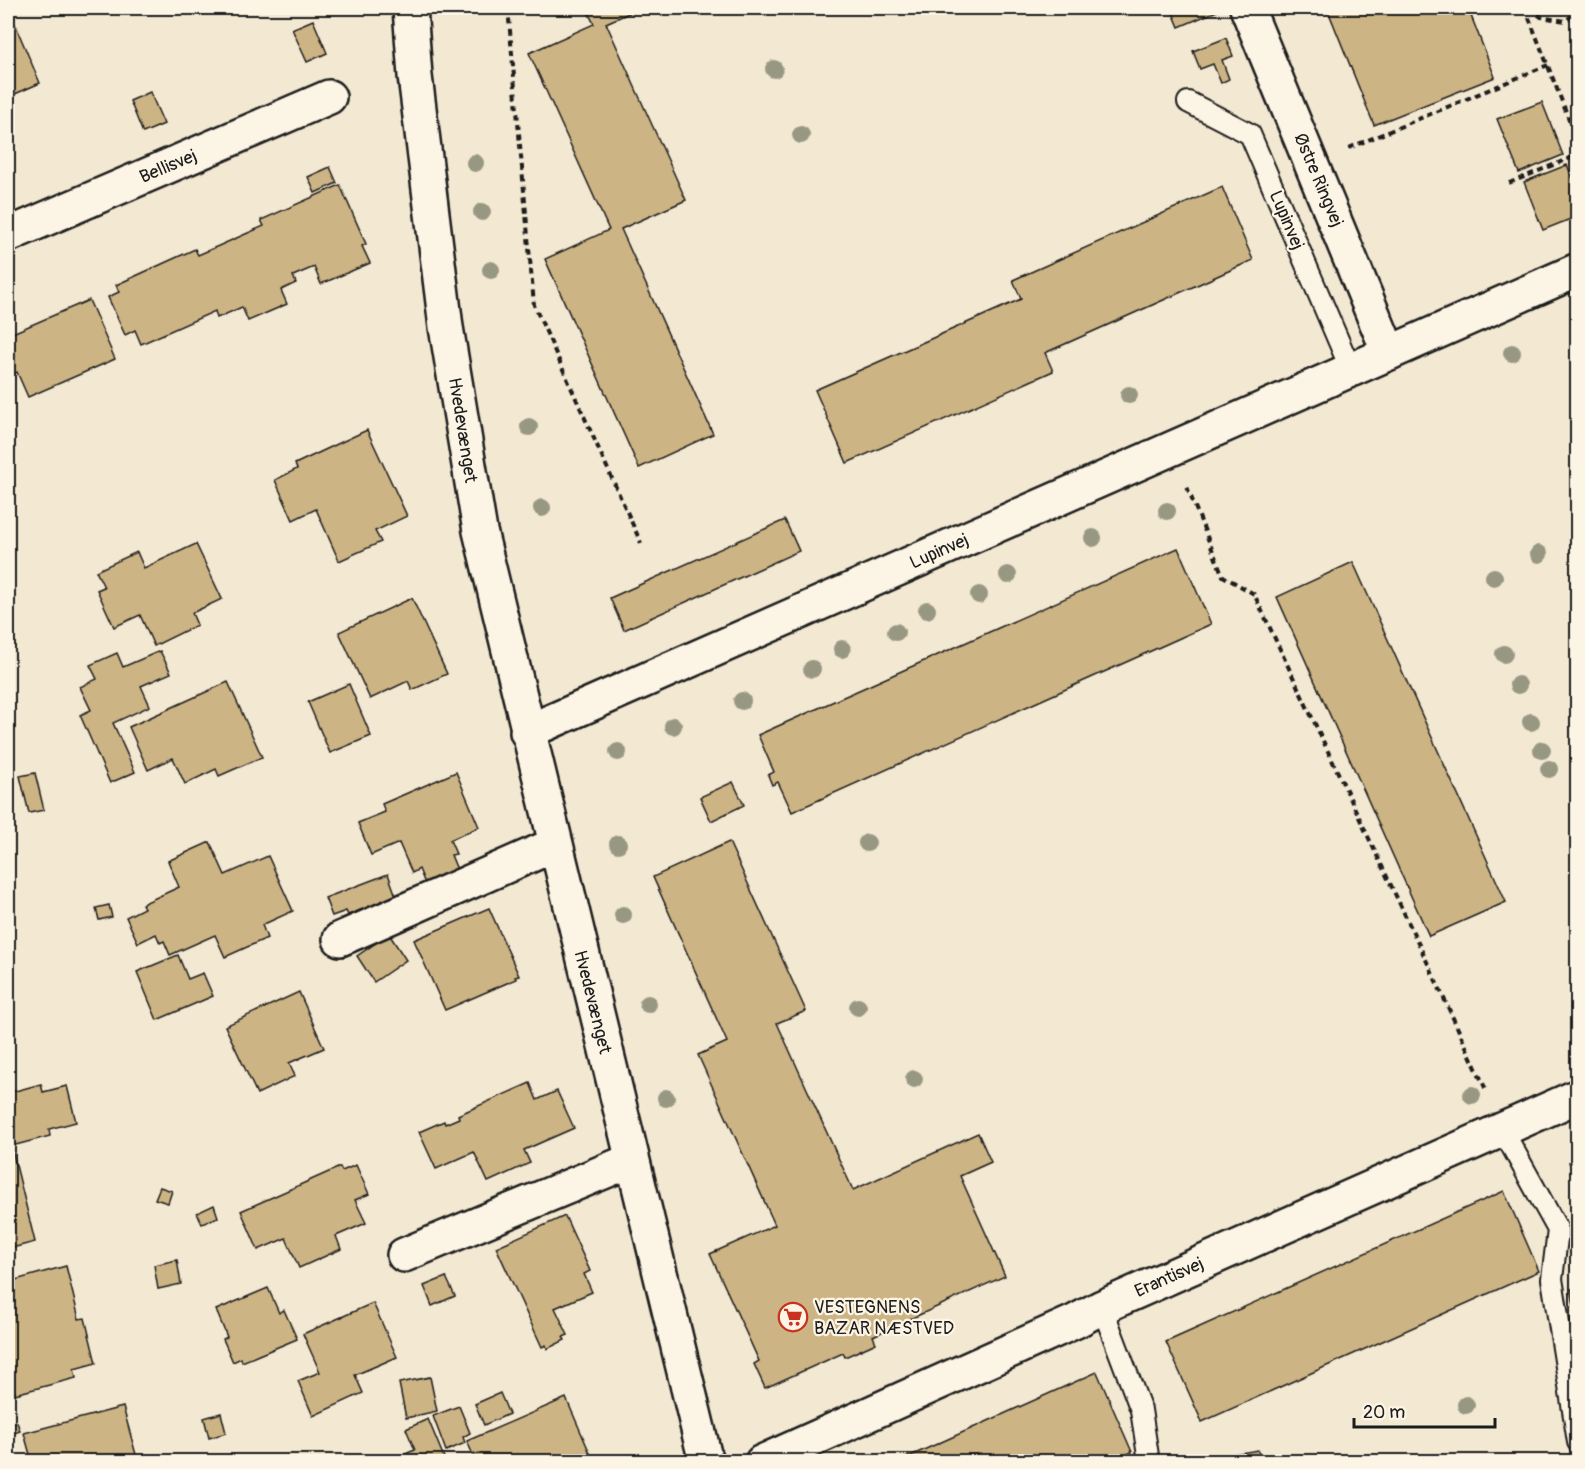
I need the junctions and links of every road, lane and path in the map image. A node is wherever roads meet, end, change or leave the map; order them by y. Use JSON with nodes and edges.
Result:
{"nodes":[{"id":1,"x":410,"y":8,"type":"edge"},
{"id":2,"x":508,"y":8,"type":"edge"},
{"id":3,"x":1247,"y":8,"type":"edge"},
{"id":4,"x":1528,"y":8,"type":"edge"},
{"id":5,"x":1578,"y":11,"type":"edge"},
{"id":6,"x":1548,"y":65,"type":"junction"},
{"id":7,"x":329,"y":98,"type":"dead end"},
{"id":8,"x":1188,"y":102,"type":"dead end"},
{"id":9,"x":1578,"y":142,"type":"edge"},
{"id":10,"x":1578,"y":154,"type":"edge"},
{"id":11,"x":1312,"y":164,"type":"junction"},
{"id":12,"x":1509,"y":183,"type":"dead end"},
{"id":13,"x":8,"y":235,"type":"edge"},
{"id":14,"x":1578,"y":270,"type":"edge"},
{"id":15,"x":1389,"y":353,"type":"junction"},
{"id":16,"x":1351,"y":370,"type":"junction"},
{"id":17,"x":1171,"y":449,"type":"junction"},
{"id":18,"x":641,"y":543,"type":"dead end"},
{"id":19,"x":527,"y":732,"type":"junction"},
{"id":20,"x":554,"y":845,"type":"junction"},
{"id":21,"x":340,"y":939,"type":"dead end"},
{"id":22,"x":1578,"y":1096,"type":"edge"},
{"id":23,"x":1502,"y":1129,"type":"junction"},
{"id":24,"x":632,"y":1160,"type":"junction"},
{"id":25,"x":404,"y":1255,"type":"dead end"},
{"id":26,"x":1102,"y":1307,"type":"junction"},
{"id":27,"x":1578,"y":1442,"type":"edge"},
{"id":28,"x":706,"y":1461,"type":"edge"},
{"id":29,"x":762,"y":1461,"type":"edge"},
{"id":30,"x":1149,"y":1461,"type":"edge"}],
"edges":[{"from":1,"to":19,"type":"street","name":"Hvedevænget"},
{"from":2,"to":18,"type":"path"},
{"from":3,"to":11,"type":"street","name":"Østre Ringvej"},
{"from":4,"to":5,"type":"path"},
{"from":4,"to":6,"type":"path"},
{"from":6,"to":9,"type":"path"},
{"from":6,"to":11,"type":"path"},
{"from":7,"to":13,"type":"street","name":"Bellisvej"},
{"from":8,"to":16,"type":"lane","name":"Lupinvej"},
{"from":10,"to":12,"type":"path"},
{"from":11,"to":15,"type":"street","name":"Østre Ringvej"},
{"from":14,"to":15,"type":"street","name":"Lupinvej"},
{"from":15,"to":16,"type":"street","name":"Lupinvej"},
{"from":16,"to":17,"type":"street","name":"Lupinvej"},
{"from":17,"to":19,"type":"street","name":"Lupinvej"},
{"from":17,"to":23,"type":"path"},
{"from":19,"to":20,"type":"street","name":"Hvedevænget"},
{"from":20,"to":21,"type":"street"},
{"from":20,"to":24,"type":"street","name":"Hvedevænget"},
{"from":22,"to":23,"type":"street","name":"Erantisvej"},
{"from":23,"to":26,"type":"street","name":"Erantisvej"},
{"from":23,"to":27,"type":"lane"},
{"from":24,"to":25,"type":"street"},
{"from":24,"to":28,"type":"street","name":"Hvedevænget"},
{"from":26,"to":29,"type":"street","name":"Erantisvej"},
{"from":26,"to":30,"type":"lane"}]}
